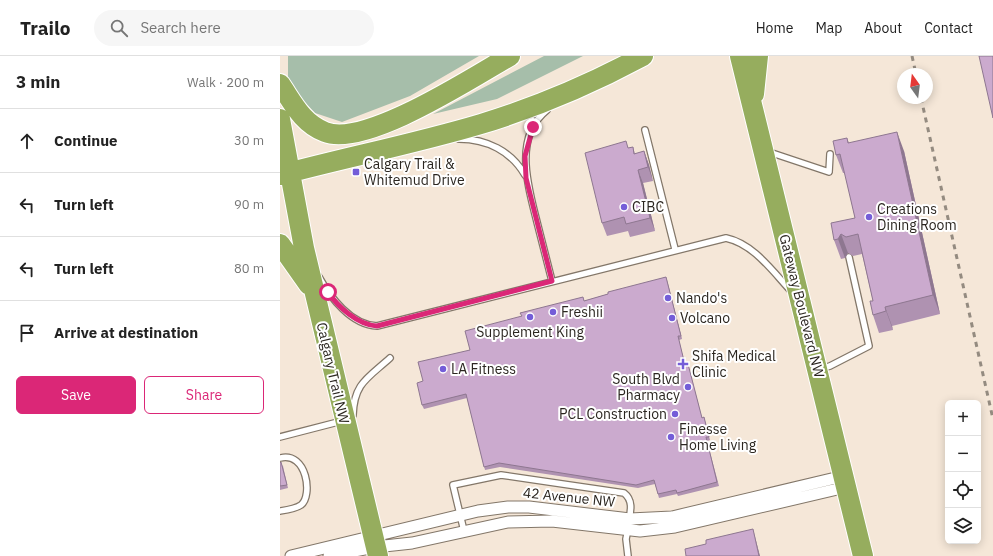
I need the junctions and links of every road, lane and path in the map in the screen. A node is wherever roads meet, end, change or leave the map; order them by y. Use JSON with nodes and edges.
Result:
{"nodes":[{"id":1,"x":510,"y":56,"type":"edge"},
{"id":2,"x":643,"y":56,"type":"edge"},
{"id":3,"x":740,"y":56,"type":"edge"},
{"id":4,"x":758,"y":56,"type":"edge"},
{"id":5,"x":280,"y":84,"type":"edge"},
{"id":6,"x":569,"y":93,"type":"junction"},
{"id":7,"x":753,"y":107,"type":"junction"},
{"id":8,"x":280,"y":119,"type":"edge"},
{"id":9,"x":645,"y":130,"type":"dead end"},
{"id":10,"x":429,"y":139,"type":"junction"},
{"id":11,"x":763,"y":150,"type":"junction"},
{"id":12,"x":830,"y":154,"type":"dead end"},
{"id":13,"x":285,"y":174,"type":"edge"},
{"id":14,"x":526,"y":178,"type":"junction"},
{"id":15,"x":280,"y":244,"type":"edge"},
{"id":16,"x":304,"y":248,"type":"junction"},
{"id":17,"x":675,"y":250,"type":"junction"},
{"id":18,"x":849,"y":257,"type":"dead end"},
{"id":19,"x":552,"y":281,"type":"junction"},
{"id":20,"x":314,"y":293,"type":"junction"},
{"id":21,"x":801,"y":302,"type":"junction"},
{"id":22,"x":390,"y":358,"type":"dead end"},
{"id":23,"x":818,"y":369,"type":"junction"},
{"id":24,"x":344,"y":420,"type":"junction"},
{"id":25,"x":280,"y":437,"type":"edge"},
{"id":26,"x":351,"y":447,"type":"junction"},
{"id":27,"x":280,"y":458,"type":"edge"},
{"id":28,"x":845,"y":481,"type":"junction"},
{"id":29,"x":280,"y":511,"type":"edge"},
{"id":30,"x":461,"y":515,"type":"junction"},
{"id":31,"x":630,"y":519,"type":"junction"},
{"id":32,"x":627,"y":530,"type":"junction"},
{"id":33,"x":464,"y":531,"type":"junction"},
{"id":34,"x":375,"y":546,"type":"edge"},
{"id":35,"x":291,"y":556,"type":"edge"},
{"id":36,"x":329,"y":556,"type":"edge"},
{"id":37,"x":628,"y":556,"type":"edge"},
{"id":38,"x":863,"y":556,"type":"edge"}],
"edges":[{"from":1,"to":5,"type":"highway"},
{"from":2,"to":6,"type":"highway"},
{"from":3,"to":7,"type":"highway","name":"Gateway Boulevard NW"},
{"from":4,"to":7,"type":"highway"},
{"from":6,"to":10,"type":"highway"},
{"from":6,"to":14,"type":"lane"},
{"from":7,"to":11,"type":"highway","name":"Gateway Boulevard NW"},
{"from":8,"to":13,"type":"highway","name":"Calgary Trail NW"},
{"from":9,"to":17,"type":"lane"},
{"from":10,"to":13,"type":"highway"},
{"from":10,"to":14,"type":"lane"},
{"from":11,"to":12,"type":"lane"},
{"from":11,"to":21,"type":"highway","name":"Gateway Boulevard NW"},
{"from":13,"to":16,"type":"highway","name":"Calgary Trail NW"},
{"from":14,"to":19,"type":"lane"},
{"from":15,"to":20,"type":"highway"},
{"from":16,"to":19,"type":"lane"},
{"from":16,"to":20,"type":"highway","name":"Calgary Trail NW"},
{"from":17,"to":19,"type":"lane"},
{"from":17,"to":21,"type":"lane"},
{"from":18,"to":23,"type":"lane"},
{"from":20,"to":24,"type":"highway","name":"Calgary Trail NW"},
{"from":21,"to":23,"type":"highway","name":"Gateway Boulevard NW"},
{"from":22,"to":26,"type":"lane"},
{"from":23,"to":28,"type":"highway","name":"Gateway Boulevard NW"},
{"from":24,"to":25,"type":"lane"},
{"from":24,"to":26,"type":"highway","name":"Calgary Trail NW"},
{"from":26,"to":34,"type":"highway","name":"Calgary Trail NW"},
{"from":27,"to":29,"type":"lane"},
{"from":28,"to":31,"type":"street","name":"42 Avenue NW"},
{"from":28,"to":32,"type":"street","name":"42 Avenue NW"},
{"from":28,"to":38,"type":"highway","name":"Gateway Boulevard NW"},
{"from":30,"to":31,"type":"street","name":"42 Avenue NW"},
{"from":30,"to":31,"type":"lane"},
{"from":30,"to":33,"type":"lane"},
{"from":30,"to":34,"type":"street","name":"42 Avenue NW"},
{"from":31,"to":32,"type":"lane"},
{"from":32,"to":33,"type":"street","name":"42 Avenue NW"},
{"from":32,"to":37,"type":"lane"},
{"from":33,"to":34,"type":"street","name":"42 Avenue NW"},
{"from":34,"to":35,"type":"street","name":"42 Avenue NW"},
{"from":34,"to":36,"type":"street","name":"42 Avenue NW"}]}
